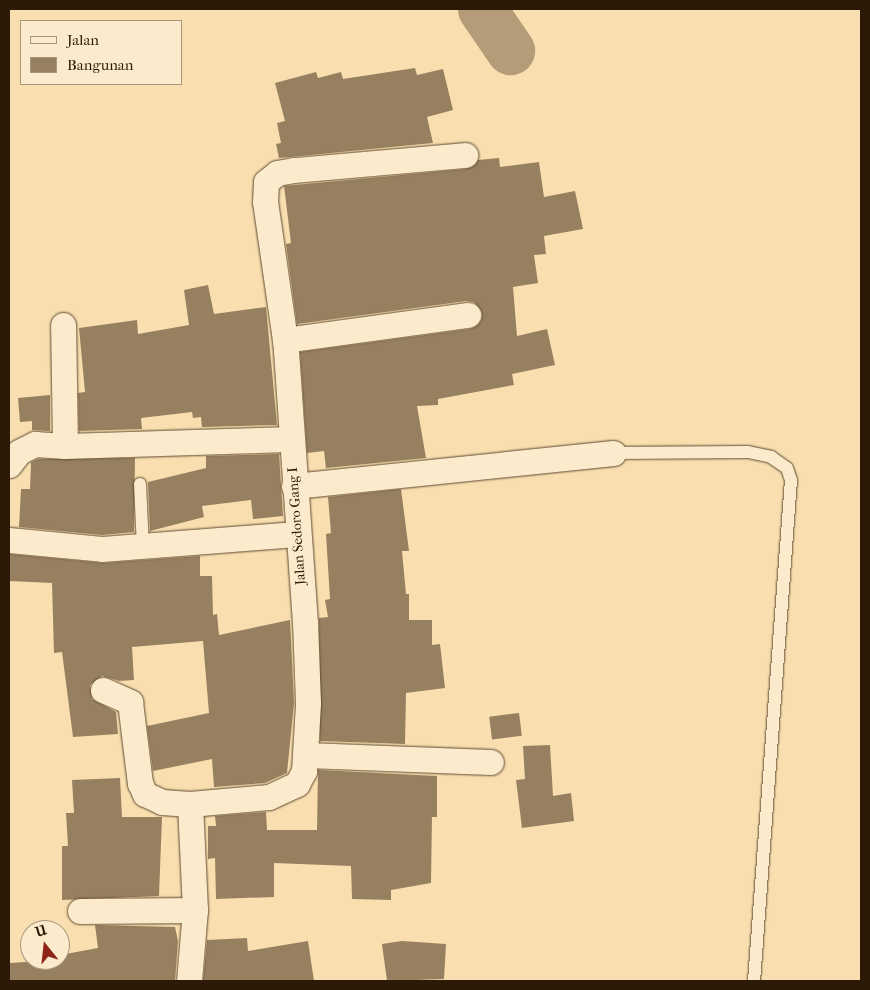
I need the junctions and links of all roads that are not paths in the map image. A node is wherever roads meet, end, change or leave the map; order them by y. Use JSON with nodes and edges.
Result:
{"nodes":[{"id":1,"x":465,"y":155,"type":"dead end"},
{"id":2,"x":468,"y":315,"type":"dead end"},
{"id":3,"x":63,"y":325,"type":"dead end"},
{"id":4,"x":284,"y":340,"type":"junction"},
{"id":5,"x":290,"y":439,"type":"junction"},
{"id":6,"x":65,"y":446,"type":"junction"},
{"id":7,"x":614,"y":453,"type":"joint"},
{"id":8,"x":9,"y":465,"type":"edge"},
{"id":9,"x":140,"y":484,"type":"dead end"},
{"id":10,"x":294,"y":486,"type":"junction"},
{"id":11,"x":296,"y":534,"type":"junction"},
{"id":12,"x":9,"y":540,"type":"edge"},
{"id":13,"x":143,"y":548,"type":"junction"},
{"id":14,"x":103,"y":690,"type":"dead end"},
{"id":15,"x":306,"y":755,"type":"junction"},
{"id":16,"x":491,"y":762,"type":"dead end"},
{"id":17,"x":190,"y":804,"type":"junction"},
{"id":18,"x":195,"y":910,"type":"junction"},
{"id":19,"x":80,"y":911,"type":"dead end"},
{"id":20,"x":189,"y":981,"type":"edge"},
{"id":21,"x":754,"y":981,"type":"edge"}],
"edges":[{"from":1,"to":4,"type":"street","name":"Jalan Sedoro Gang I"},
{"from":2,"to":4,"type":"street"},
{"from":3,"to":6,"type":"street"},
{"from":4,"to":5,"type":"street","name":"Jalan Sedoro Gang I"},
{"from":5,"to":6,"type":"street"},
{"from":5,"to":10,"type":"street","name":"Jalan Sedoro Gang I"},
{"from":6,"to":8,"type":"street"},
{"from":7,"to":10,"type":"street"},
{"from":7,"to":21,"type":"lane"},
{"from":9,"to":13,"type":"lane"},
{"from":10,"to":11,"type":"street","name":"Jalan Sedoro Gang I"},
{"from":11,"to":13,"type":"street"},
{"from":11,"to":15,"type":"street","name":"Jalan Sedoro Gang I"},
{"from":12,"to":13,"type":"street"},
{"from":14,"to":17,"type":"street","name":"Jalan Sedoro Gang I"},
{"from":15,"to":16,"type":"street"},
{"from":15,"to":17,"type":"street","name":"Jalan Sedoro Gang I"},
{"from":17,"to":18,"type":"street"},
{"from":18,"to":19,"type":"street"},
{"from":18,"to":20,"type":"street"}]}
